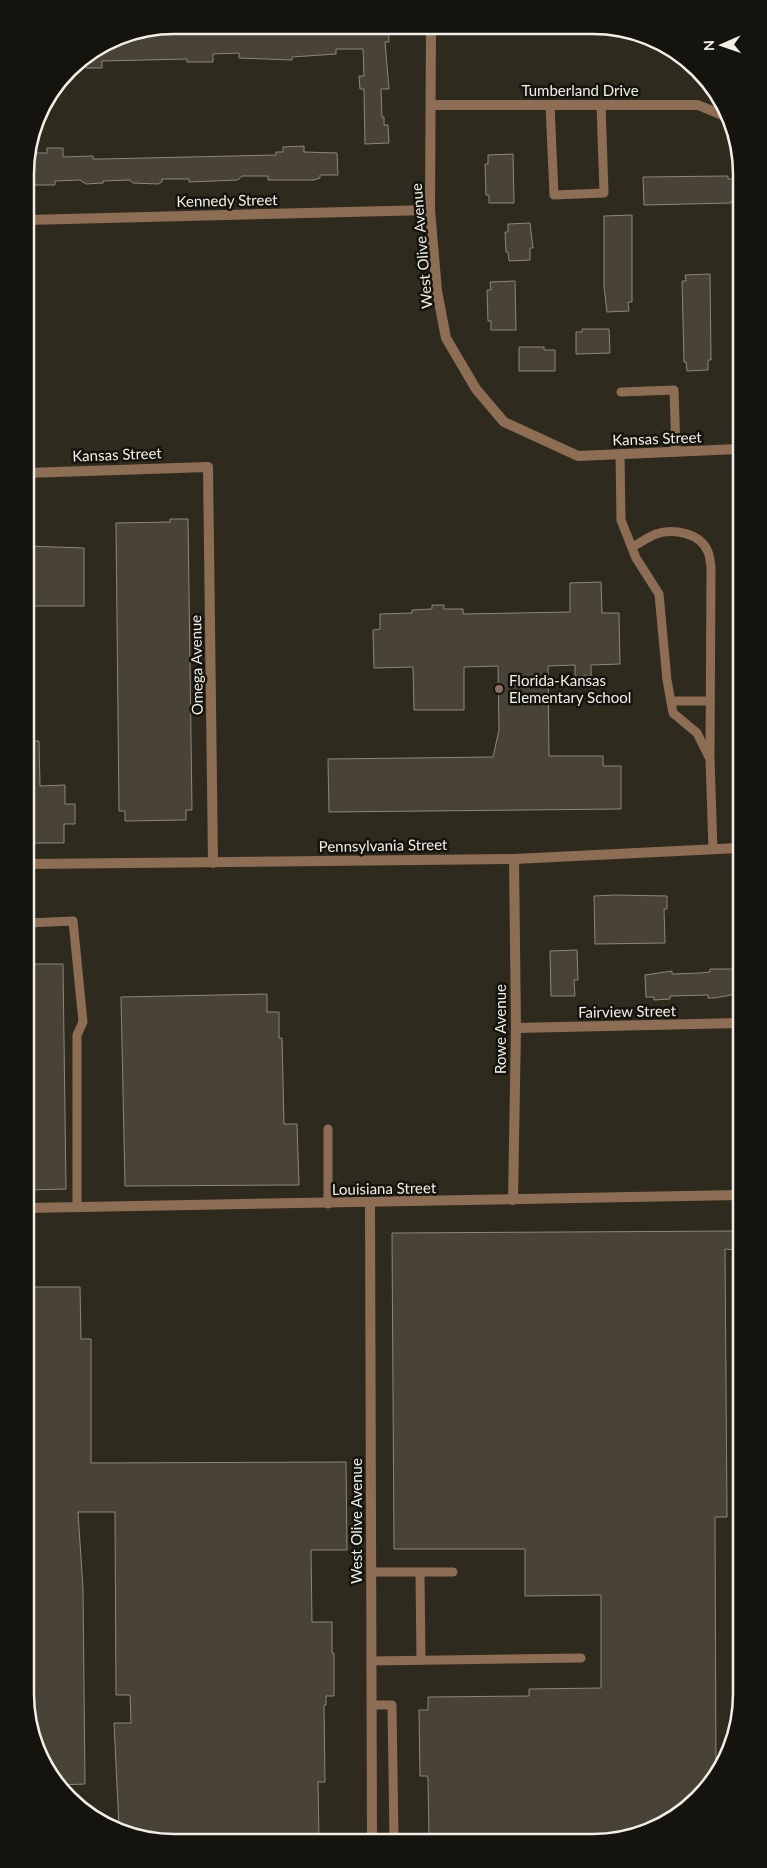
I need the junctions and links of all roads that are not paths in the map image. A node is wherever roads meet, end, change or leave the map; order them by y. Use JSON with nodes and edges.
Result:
{"nodes":[{"id":1,"x":431,"y":34,"type":"edge"},
{"id":2,"x":431,"y":105,"type":"junction"},
{"id":3,"x":550,"y":105,"type":"junction"},
{"id":4,"x":601,"y":105,"type":"junction"},
{"id":5,"x":720,"y":114,"type":"edge"},
{"id":6,"x":430,"y":210,"type":"junction"},
{"id":7,"x":34,"y":220,"type":"edge"},
{"id":8,"x":621,"y":392,"type":"dead end"},
{"id":9,"x":733,"y":450,"type":"edge"},
{"id":10,"x":676,"y":452,"type":"junction"},
{"id":11,"x":620,"y":454,"type":"junction"},
{"id":12,"x":578,"y":456,"type":"joint"},
{"id":13,"x":208,"y":467,"type":"joint"},
{"id":14,"x":34,"y":473,"type":"edge"},
{"id":15,"x":632,"y":547,"type":"junction"},
{"id":16,"x":671,"y":701,"type":"junction"},
{"id":17,"x":710,"y":701,"type":"junction"},
{"id":18,"x":710,"y":759,"type":"junction"},
{"id":19,"x":733,"y":848,"type":"edge"},
{"id":20,"x":713,"y":849,"type":"junction"},
{"id":21,"x":514,"y":859,"type":"junction"},
{"id":22,"x":213,"y":863,"type":"junction"},
{"id":23,"x":34,"y":864,"type":"edge"},
{"id":24,"x":34,"y":923,"type":"edge"},
{"id":25,"x":733,"y":1024,"type":"edge"},
{"id":26,"x":516,"y":1028,"type":"junction"},
{"id":27,"x":328,"y":1129,"type":"dead end"},
{"id":28,"x":733,"y":1195,"type":"edge"},
{"id":29,"x":513,"y":1200,"type":"junction"},
{"id":30,"x":370,"y":1203,"type":"junction"},
{"id":31,"x":328,"y":1204,"type":"junction"},
{"id":32,"x":77,"y":1207,"type":"junction"},
{"id":33,"x":34,"y":1208,"type":"edge"},
{"id":34,"x":371,"y":1572,"type":"junction"},
{"id":35,"x":453,"y":1572,"type":"dead end"},
{"id":36,"x":420,"y":1573,"type":"junction"},
{"id":37,"x":581,"y":1658,"type":"dead end"},
{"id":38,"x":421,"y":1660,"type":"junction"},
{"id":39,"x":371,"y":1661,"type":"junction"},
{"id":40,"x":372,"y":1705,"type":"junction"},
{"id":41,"x":372,"y":1834,"type":"edge"},
{"id":42,"x":394,"y":1834,"type":"edge"}],
"edges":[{"from":1,"to":2,"type":"street","name":"West Olive Avenue"},
{"from":2,"to":3,"type":"street","name":"Tumberland Drive"},
{"from":2,"to":6,"type":"street","name":"West Olive Avenue"},
{"from":3,"to":4,"type":"street","name":"Tumberland Drive"},
{"from":3,"to":4,"type":"lane"},
{"from":4,"to":5,"type":"street","name":"Tumberland Drive"},
{"from":6,"to":7,"type":"street","name":"Kennedy Street"},
{"from":6,"to":12,"type":"street","name":"West Olive Avenue"},
{"from":8,"to":10,"type":"lane"},
{"from":9,"to":10,"type":"street","name":"Kansas Street"},
{"from":10,"to":11,"type":"street","name":"Kansas Street"},
{"from":11,"to":12,"type":"street","name":"Kansas Street"},
{"from":11,"to":15,"type":"lane"},
{"from":13,"to":14,"type":"street","name":"Kansas Street"},
{"from":13,"to":22,"type":"street","name":"Omega Avenue"},
{"from":15,"to":16,"type":"lane"},
{"from":15,"to":17,"type":"lane"},
{"from":16,"to":17,"type":"lane"},
{"from":16,"to":18,"type":"lane"},
{"from":17,"to":18,"type":"lane"},
{"from":18,"to":20,"type":"lane"},
{"from":19,"to":20,"type":"street","name":"Pennsylvania Street"},
{"from":20,"to":21,"type":"street","name":"Pennsylvania Street"},
{"from":21,"to":22,"type":"street","name":"Pennsylvania Street"},
{"from":21,"to":26,"type":"street","name":"Rowe Avenue"},
{"from":22,"to":23,"type":"street","name":"Pennsylvania Street"},
{"from":24,"to":32,"type":"lane"},
{"from":25,"to":26,"type":"street","name":"Fairview Street"},
{"from":26,"to":29,"type":"street","name":"Rowe Avenue"},
{"from":27,"to":31,"type":"lane"},
{"from":28,"to":29,"type":"street","name":"Louisiana Street"},
{"from":29,"to":30,"type":"street","name":"Louisiana Street"},
{"from":30,"to":31,"type":"street","name":"Louisiana Street"},
{"from":30,"to":34,"type":"street","name":"West Olive Avenue"},
{"from":31,"to":32,"type":"street","name":"Louisiana Street"},
{"from":32,"to":33,"type":"street","name":"Louisiana Street"},
{"from":34,"to":36,"type":"lane"},
{"from":34,"to":39,"type":"street","name":"West Olive Avenue"},
{"from":35,"to":36,"type":"lane"},
{"from":36,"to":38,"type":"lane"},
{"from":37,"to":38,"type":"lane"},
{"from":38,"to":39,"type":"lane"},
{"from":39,"to":40,"type":"street","name":"West Olive Avenue"},
{"from":40,"to":41,"type":"street","name":"West Olive Avenue"},
{"from":40,"to":42,"type":"lane"}]}
